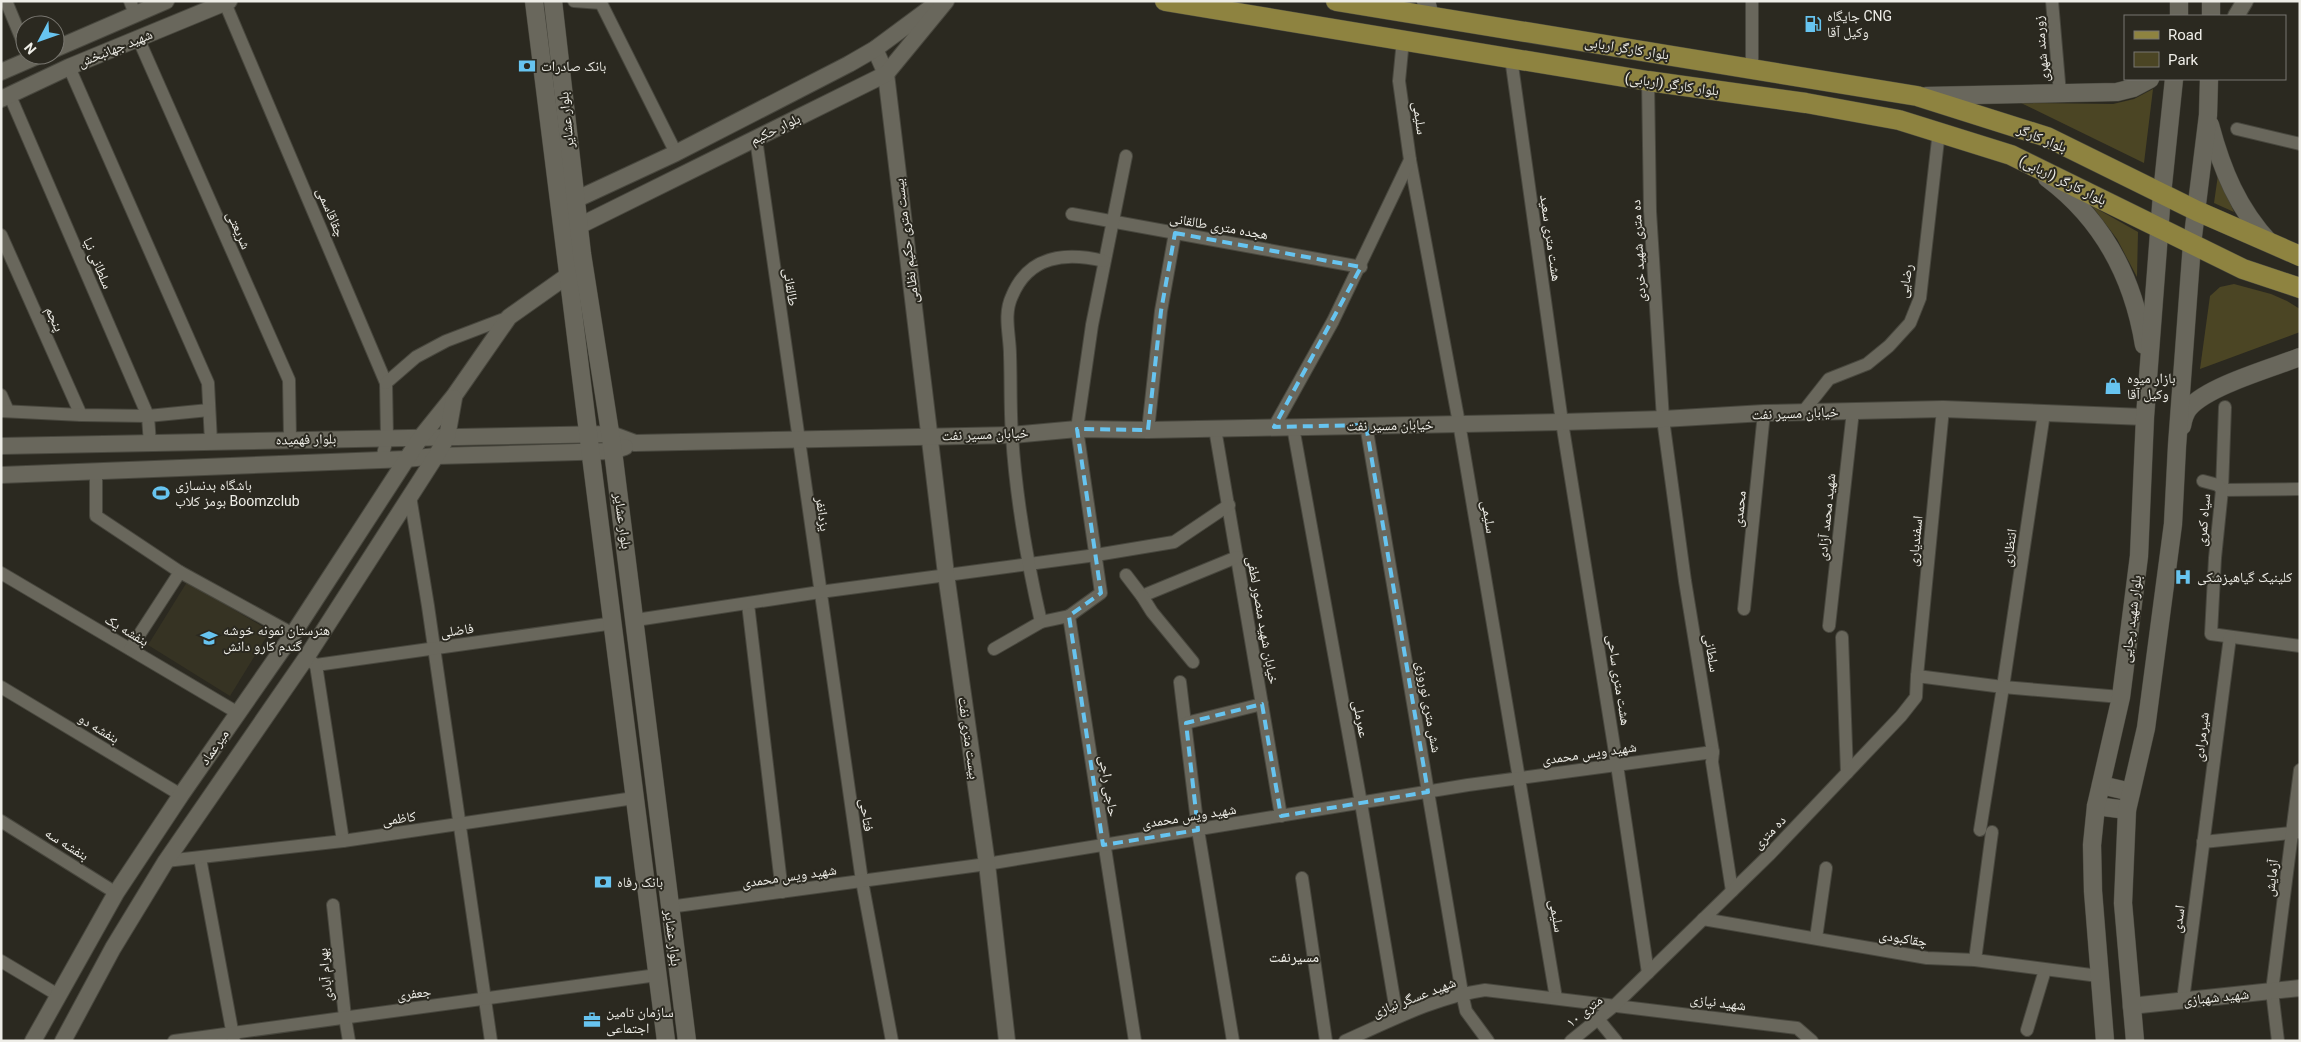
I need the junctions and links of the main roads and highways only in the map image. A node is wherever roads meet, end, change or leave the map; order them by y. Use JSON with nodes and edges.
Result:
{"nodes":[{"id":1,"x":534,"y":1,"type":"edge"},
{"id":2,"x":553,"y":1,"type":"edge"},
{"id":3,"x":1165,"y":1,"type":"edge"},
{"id":4,"x":1336,"y":1,"type":"edge"},
{"id":5,"x":2179,"y":1,"type":"edge"},
{"id":6,"x":2212,"y":1,"type":"edge"},
{"id":7,"x":1372,"y":4,"type":"edge"},
{"id":8,"x":1428,"y":9,"type":"edge"},
{"id":9,"x":2178,"y":15,"type":"edge"},
{"id":10,"x":2211,"y":15,"type":"edge"},
{"id":11,"x":2148,"y":80,"type":"edge"},
{"id":12,"x":2174,"y":80,"type":"edge"},
{"id":13,"x":2209,"y":80,"type":"edge"},
{"id":14,"x":1917,"y":96,"type":"junction"},
{"id":15,"x":2208,"y":115,"type":"junction"},
{"id":16,"x":2047,"y":137,"type":"junction"},
{"id":17,"x":2011,"y":154,"type":"junction"},
{"id":18,"x":2036,"y":166,"type":"junction"},
{"id":19,"x":2162,"y":194,"type":"junction"},
{"id":20,"x":2197,"y":211,"type":"junction"},
{"id":21,"x":2160,"y":227,"type":"junction"},
{"id":22,"x":2271,"y":243,"type":"junction"},
{"id":23,"x":2192,"y":244,"type":"junction"},
{"id":24,"x":2300,"y":256,"type":"edge"},
{"id":25,"x":2300,"y":288,"type":"edge"},
{"id":26,"x":2300,"y":357,"type":"edge"},
{"id":27,"x":2149,"y":372,"type":"junction"},
{"id":28,"x":2177,"y":446,"type":"junction"},
{"id":29,"x":2101,"y":786,"type":"junction"},
{"id":30,"x":2131,"y":792,"type":"junction"},
{"id":31,"x":2096,"y":806,"type":"junction"},
{"id":32,"x":2127,"y":810,"type":"junction"},
{"id":33,"x":666,"y":1041,"type":"edge"},
{"id":34,"x":687,"y":1041,"type":"edge"},
{"id":35,"x":2105,"y":1041,"type":"edge"},
{"id":36,"x":2134,"y":1041,"type":"edge"}],
"edges":[{"from":1,"to":33,"type":"main road","name":"بلوار عشایر"},
{"from":2,"to":34,"type":"main road","name":"بلوار عشایر"},
{"from":3,"to":17,"type":"main road","name":"بلوار کارگر (اربابی)"},
{"from":4,"to":7,"type":"main road","name":"بلوار کارگر اربابی"},
{"from":5,"to":9,"type":"main road"},
{"from":6,"to":10,"type":"main road"},
{"from":7,"to":8,"type":"main road","name":"بلوار کارگر اربابی"},
{"from":8,"to":14,"type":"main road","name":"بلوار کارگر اربابی"},
{"from":11,"to":14,"type":"main road"},
{"from":12,"to":19,"type":"main road","name":"بلوار شهید رجایی"},
{"from":13,"to":15,"type":"main road"},
{"from":14,"to":16,"type":"main road","name":"بلوار کارگر"},
{"from":15,"to":20,"type":"main road"},
{"from":15,"to":22,"type":"main road"},
{"from":16,"to":18,"type":"main road"},
{"from":16,"to":19,"type":"main road","name":"بلوار کارگر"},
{"from":17,"to":18,"type":"main road","name":"بلوار کارگر (اربابی)"},
{"from":17,"to":27,"type":"main road"},
{"from":18,"to":21,"type":"main road","name":"بلوار کارگر (اربابی)"},
{"from":19,"to":20,"type":"main road","name":"بلوار کارگر"},
{"from":19,"to":21,"type":"main road","name":"بلوار شهید رجایی"},
{"from":20,"to":22,"type":"main road","name":"بلوار کارگر"},
{"from":20,"to":23,"type":"main road"},
{"from":21,"to":23,"type":"main road","name":"بلوار کارگر (اربابی)"},
{"from":21,"to":27,"type":"main road","name":"بلوار شهید رجایی"},
{"from":22,"to":24,"type":"main road","name":"بلوار کارگر"},
{"from":23,"to":25,"type":"main road","name":"بلوار کارگر (اربابی)"},
{"from":23,"to":28,"type":"main road"},
{"from":26,"to":28,"type":"main road"},
{"from":27,"to":29,"type":"main road","name":"بلوار شهید رجایی"},
{"from":28,"to":30,"type":"main road"},
{"from":29,"to":30,"type":"main road"},
{"from":29,"to":31,"type":"main road","name":"بلوار شهید رجایی"},
{"from":30,"to":32,"type":"main road"},
{"from":31,"to":32,"type":"main road"},
{"from":31,"to":35,"type":"main road","name":"بلوار شهید رجایی"},
{"from":32,"to":36,"type":"main road"}]}
